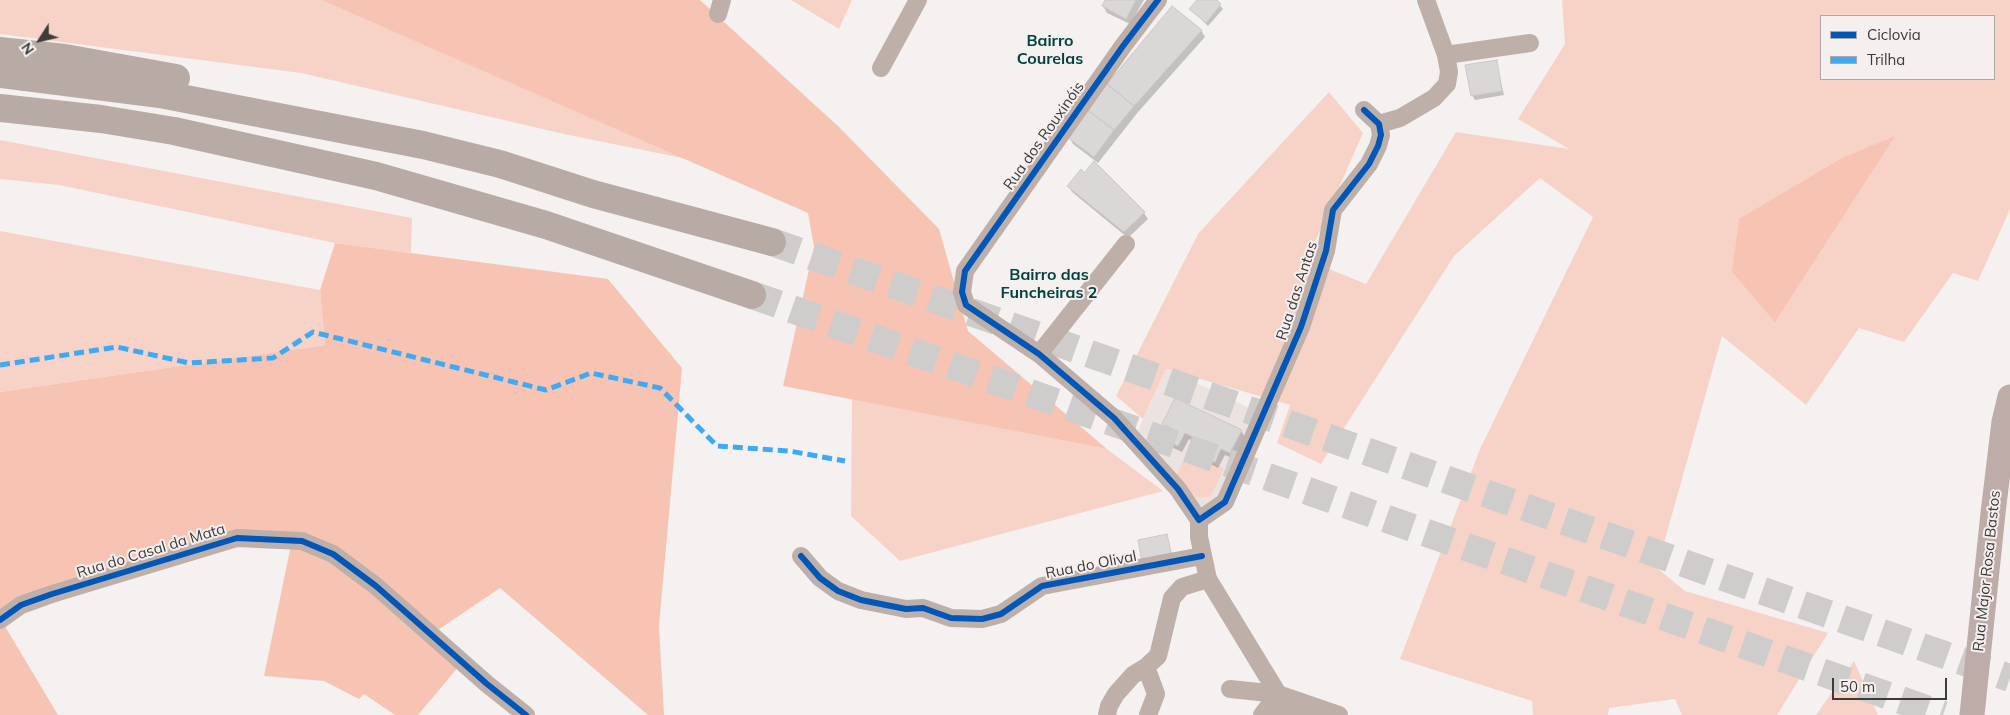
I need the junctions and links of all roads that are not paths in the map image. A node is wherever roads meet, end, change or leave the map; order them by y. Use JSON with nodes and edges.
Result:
{"nodes":[{"id":1,"x":918,"y":0,"type":"edge"},
{"id":2,"x":1158,"y":0,"type":"edge"},
{"id":3,"x":1426,"y":0,"type":"edge"},
{"id":4,"x":1530,"y":43,"type":"dead end"},
{"id":5,"x":0,"y":51,"type":"edge"},
{"id":6,"x":1446,"y":55,"type":"junction"},
{"id":7,"x":882,"y":68,"type":"dead end"},
{"id":8,"x":0,"y":74,"type":"edge"},
{"id":9,"x":0,"y":108,"type":"edge"},
{"id":10,"x":1364,"y":110,"type":"dead end"},
{"id":11,"x":1379,"y":124,"type":"junction"},
{"id":12,"x":619,"y":200,"type":"junction"},
{"id":13,"x":772,"y":242,"type":"tunnel mouth"},
{"id":14,"x":1126,"y":244,"type":"dead end"},
{"id":15,"x":752,"y":295,"type":"tunnel mouth"},
{"id":16,"x":1039,"y":354,"type":"junction"},
{"id":17,"x":2010,"y":397,"type":"edge"},
{"id":18,"x":1199,"y":520,"type":"junction"},
{"id":19,"x":802,"y":556,"type":"dead end"},
{"id":20,"x":1202,"y":556,"type":"junction"},
{"id":21,"x":1208,"y":579,"type":"junction"},
{"id":22,"x":0,"y":620,"type":"edge"},
{"id":23,"x":1146,"y":667,"type":"junction"},
{"id":24,"x":1230,"y":689,"type":"dead end"},
{"id":25,"x":1278,"y":694,"type":"junction"},
{"id":26,"x":1317,"y":706,"type":"junction"},
{"id":27,"x":526,"y":715,"type":"edge"},
{"id":28,"x":1107,"y":715,"type":"edge"},
{"id":29,"x":1148,"y":715,"type":"edge"},
{"id":30,"x":1262,"y":715,"type":"edge"},
{"id":31,"x":1269,"y":715,"type":"edge"},
{"id":32,"x":1339,"y":715,"type":"edge"},
{"id":33,"x":1972,"y":715,"type":"edge"}],
"edges":[{"from":1,"to":7,"type":"street"},
{"from":2,"to":16,"type":"street","name":"Rua dos Rouxinóis"},
{"from":3,"to":6,"type":"street"},
{"from":4,"to":6,"type":"street"},
{"from":5,"to":12,"type":"highway"},
{"from":6,"to":11,"type":"street"},
{"from":8,"to":12,"type":"highway"},
{"from":9,"to":15,"type":"highway"},
{"from":10,"to":11,"type":"street"},
{"from":11,"to":18,"type":"street","name":"Rua das Antas"},
{"from":12,"to":13,"type":"highway"},
{"from":14,"to":16,"type":"street"},
{"from":16,"to":18,"type":"street"},
{"from":17,"to":33,"type":"main road","name":"Rua Major Rosa Bastos"},
{"from":18,"to":20,"type":"street"},
{"from":19,"to":20,"type":"street","name":"Rua do Olival"},
{"from":20,"to":21,"type":"street"},
{"from":21,"to":23,"type":"street"},
{"from":21,"to":25,"type":"street"},
{"from":22,"to":27,"type":"street","name":"Rua do Casal da Mata"},
{"from":23,"to":28,"type":"street"},
{"from":23,"to":29,"type":"street"},
{"from":24,"to":25,"type":"street"},
{"from":25,"to":26,"type":"street"},
{"from":25,"to":30,"type":"street"},
{"from":26,"to":31,"type":"street"},
{"from":26,"to":32,"type":"street"}]}
